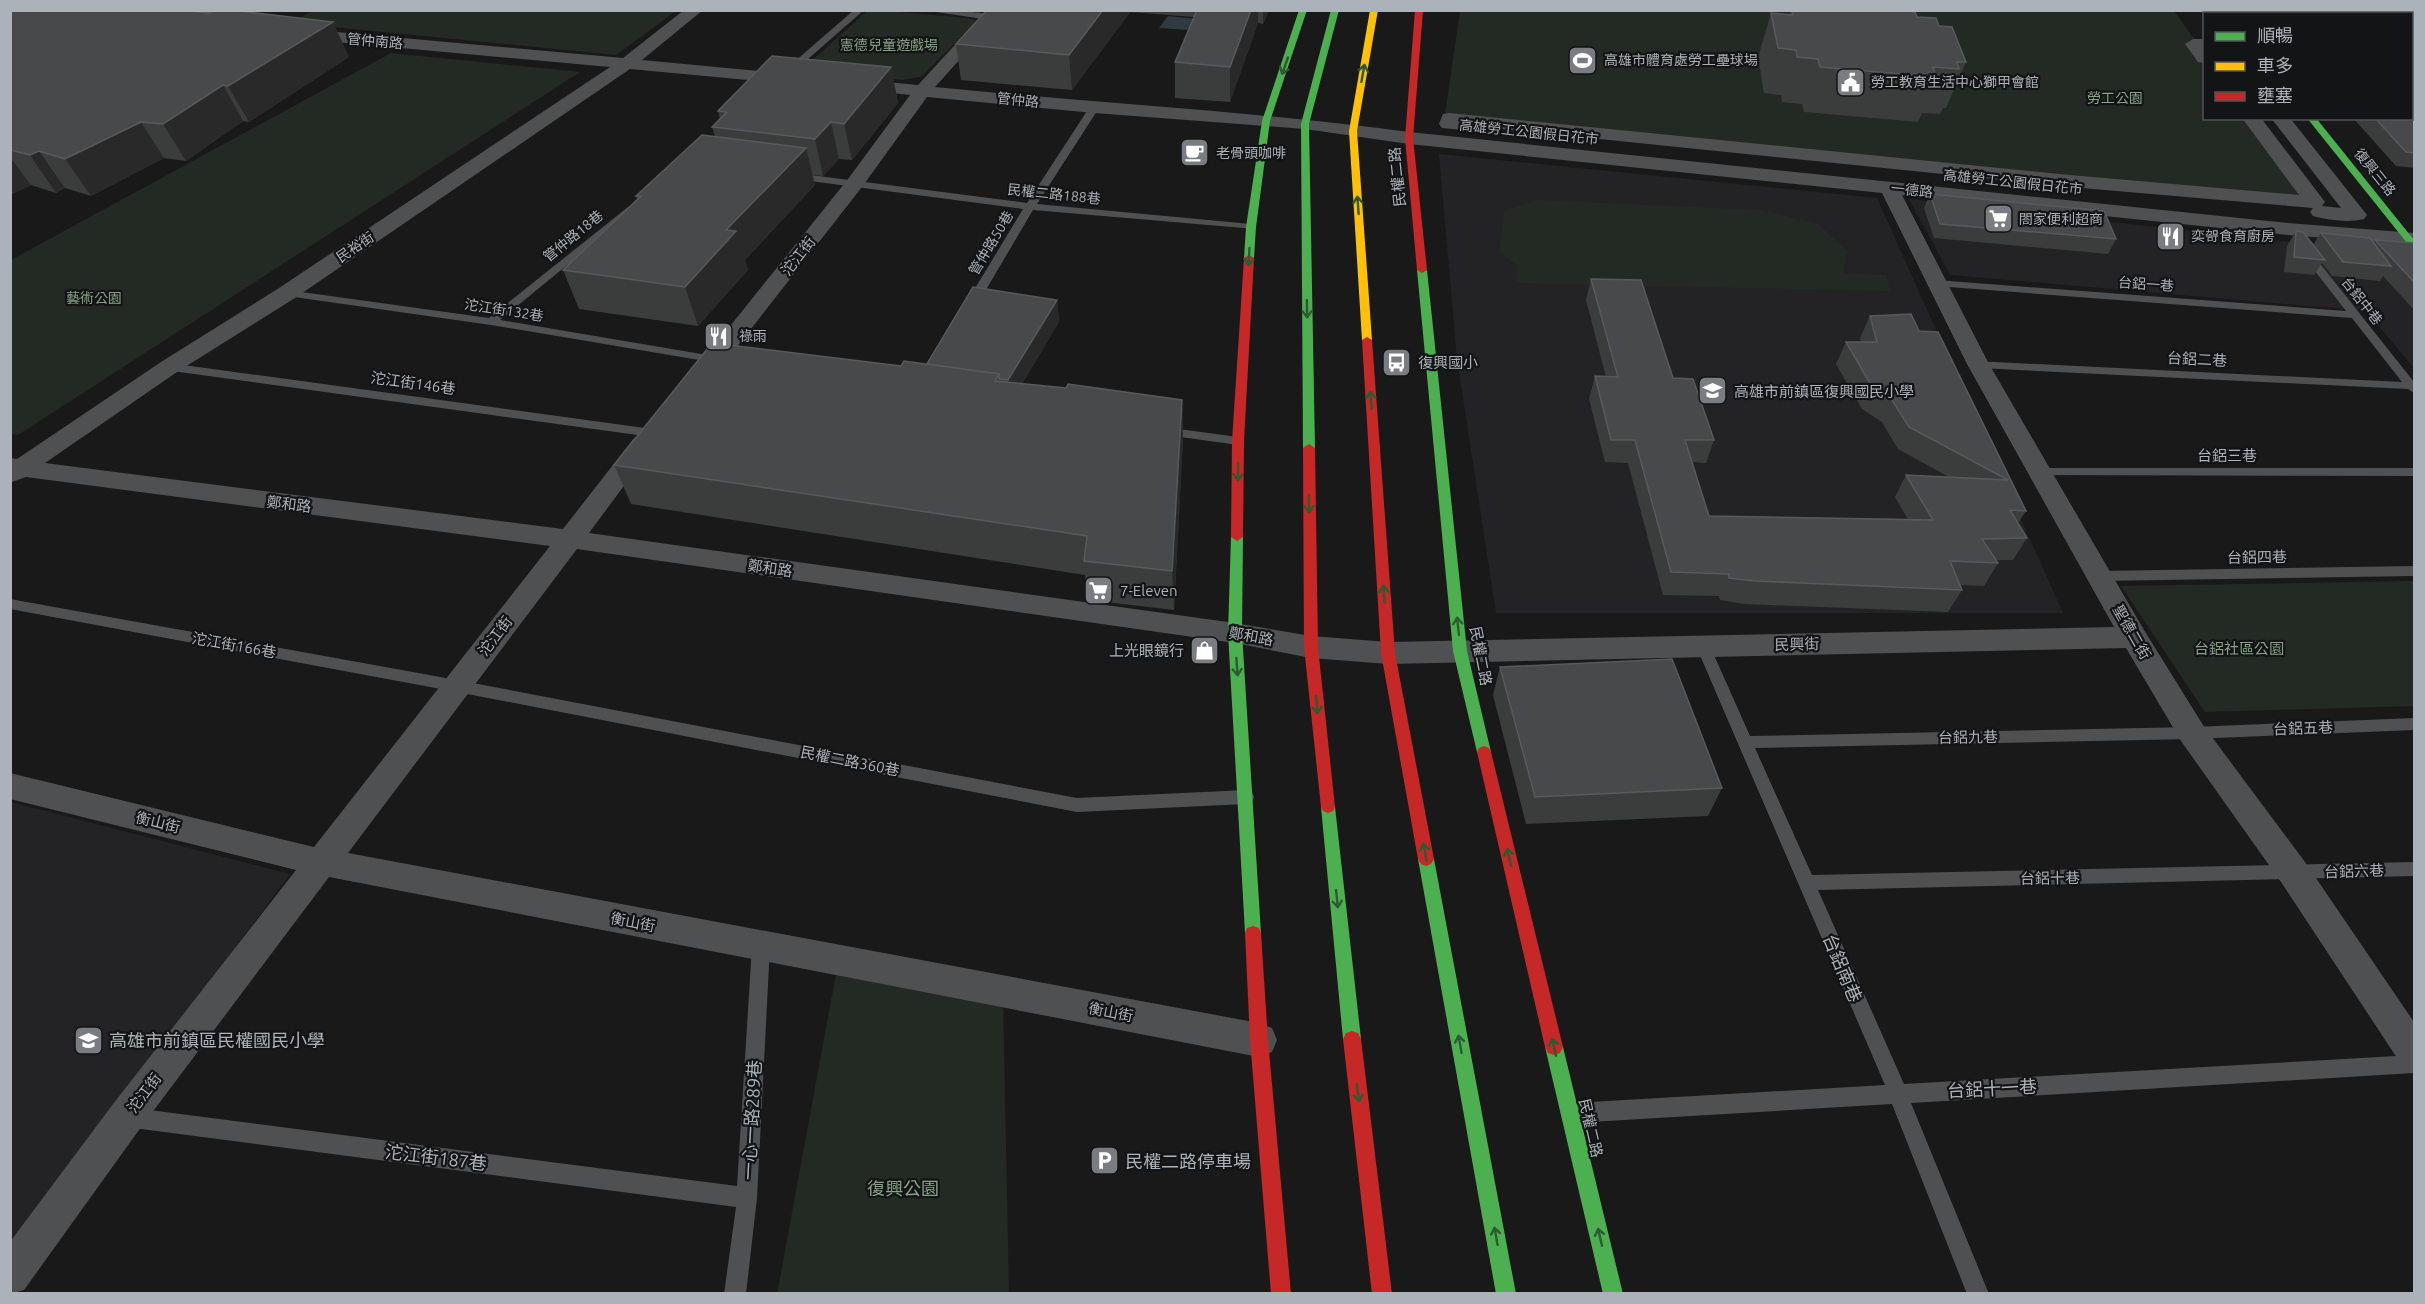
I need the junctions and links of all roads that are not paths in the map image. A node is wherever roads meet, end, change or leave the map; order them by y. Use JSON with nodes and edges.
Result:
{"nodes":[{"id":1,"x":695,"y":10,"type":"edge"},
{"id":2,"x":860,"y":10,"type":"edge"},
{"id":3,"x":926,"y":10,"type":"edge"},
{"id":4,"x":1303,"y":10,"type":"edge"},
{"id":5,"x":1335,"y":10,"type":"edge"},
{"id":6,"x":1374,"y":10,"type":"edge"},
{"id":7,"x":1419,"y":10,"type":"edge"},
{"id":8,"x":993,"y":14,"type":"edge"},
{"id":9,"x":292,"y":33,"type":"edge"},
{"id":10,"x":2203,"y":44,"type":"edge"},
{"id":11,"x":2203,"y":56,"type":"edge"},
{"id":12,"x":626,"y":64,"type":"junction"},
{"id":13,"x":805,"y":80,"type":"edge"},
{"id":14,"x":777,"y":82,"type":"junction"},
{"id":15,"x":841,"y":83,"type":"edge"},
{"id":16,"x":923,"y":90,"type":"junction"},
{"id":17,"x":1094,"y":108,"type":"junction"},
{"id":18,"x":2253,"y":120,"type":"edge"},
{"id":19,"x":2282,"y":120,"type":"edge"},
{"id":20,"x":2313,"y":120,"type":"edge"},
{"id":21,"x":1266,"y":121,"type":"junction"},
{"id":22,"x":1305,"y":124,"type":"junction"},
{"id":23,"x":1353,"y":131,"type":"junction"},
{"id":24,"x":1409,"y":138,"type":"junction"},
{"id":25,"x":787,"y":175,"type":"edge"},
{"id":26,"x":855,"y":183,"type":"junction"},
{"id":27,"x":1889,"y":188,"type":"junction"},
{"id":28,"x":639,"y":201,"type":"edge"},
{"id":29,"x":1030,"y":207,"type":"junction"},
{"id":30,"x":1251,"y":228,"type":"junction"},
{"id":31,"x":2288,"y":229,"type":"junction"},
{"id":32,"x":2412,"y":241,"type":"edge"},
{"id":33,"x":1936,"y":283,"type":"junction"},
{"id":34,"x":286,"y":293,"type":"junction"},
{"id":35,"x":966,"y":314,"type":"edge"},
{"id":36,"x":2353,"y":315,"type":"junction"},
{"id":37,"x":491,"y":322,"type":"junction"},
{"id":38,"x":722,"y":362,"type":"junction"},
{"id":39,"x":1978,"y":364,"type":"junction"},
{"id":40,"x":169,"y":367,"type":"junction"},
{"id":41,"x":2414,"y":387,"type":"edge"},
{"id":42,"x":688,"y":393,"type":"edge"},
{"id":43,"x":659,"y":425,"type":"joint"},
{"id":44,"x":1148,"y":429,"type":"edge"},
{"id":45,"x":1238,"y":441,"type":"junction"},
{"id":46,"x":14,"y":469,"type":"edge"},
{"id":47,"x":2039,"y":472,"type":"junction"},
{"id":48,"x":2415,"y":472,"type":"edge"},
{"id":49,"x":568,"y":539,"type":"junction"},
{"id":50,"x":2415,"y":571,"type":"edge"},
{"id":51,"x":2099,"y":576,"type":"junction"},
{"id":52,"x":10,"y":604,"type":"edge"},
{"id":53,"x":1235,"y":633,"type":"junction"},
{"id":54,"x":2134,"y":637,"type":"junction"},
{"id":55,"x":1703,"y":646,"type":"junction"},
{"id":56,"x":1311,"y":647,"type":"junction"},
{"id":57,"x":1460,"y":651,"type":"junction"},
{"id":58,"x":1388,"y":653,"type":"junction"},
{"id":59,"x":457,"y":686,"type":"junction"},
{"id":60,"x":2415,"y":724,"type":"edge"},
{"id":61,"x":2192,"y":733,"type":"junction"},
{"id":62,"x":1745,"y":742,"type":"junction"},
{"id":63,"x":10,"y":786,"type":"edge"},
{"id":64,"x":1246,"y":797,"type":"junction"},
{"id":65,"x":321,"y":862,"type":"junction"},
{"id":66,"x":2415,"y":869,"type":"edge"},
{"id":67,"x":2293,"y":872,"type":"junction"},
{"id":68,"x":1806,"y":883,"type":"junction"},
{"id":69,"x":762,"y":946,"type":"junction"},
{"id":70,"x":1259,"y":1040,"type":"junction"},
{"id":71,"x":2415,"y":1052,"type":"edge"},
{"id":72,"x":2415,"y":1064,"type":"edge"},
{"id":73,"x":1898,"y":1094,"type":"junction"},
{"id":74,"x":1570,"y":1113,"type":"junction"},
{"id":75,"x":126,"y":1117,"type":"junction"},
{"id":76,"x":747,"y":1198,"type":"junction"},
{"id":77,"x":10,"y":1275,"type":"edge"},
{"id":78,"x":735,"y":1293,"type":"edge"},
{"id":79,"x":1281,"y":1293,"type":"edge"},
{"id":80,"x":1382,"y":1293,"type":"edge"},
{"id":81,"x":1506,"y":1293,"type":"edge"},
{"id":82,"x":1613,"y":1293,"type":"edge"},
{"id":83,"x":1978,"y":1293,"type":"edge"}],
"edges":[{"from":1,"to":12,"type":"street","name":"民裕街"},
{"from":2,"to":14,"type":"lane"},
{"from":3,"to":8,"type":"lane"},
{"from":4,"to":21,"type":"street","one_way":true},
{"from":5,"to":22,"type":"street"},
{"from":23,"to":6,"type":"street","one_way":true},
{"from":7,"to":24,"type":"street","name":"民權二路"},
{"from":8,"to":16,"type":"street","name":"沱江街"},
{"from":9,"to":12,"type":"street","name":"管仲南路"},
{"from":10,"to":11,"type":"street"},
{"from":12,"to":14,"type":"street"},
{"from":12,"to":34,"type":"street","name":"民裕街"},
{"from":13,"to":14,"type":"street"},
{"from":15,"to":16,"type":"street","name":"管仲路"},
{"from":16,"to":17,"type":"street","name":"管仲路"},
{"from":16,"to":26,"type":"street","name":"沱江街"},
{"from":17,"to":21,"type":"street","name":"管仲路"},
{"from":17,"to":29,"type":"lane","name":"管仲路50巷"},
{"from":18,"to":19,"type":"street","name":"高雄勞工公園假日花市"},
{"from":20,"to":32,"type":"street","name":"復興三路"},
{"from":21,"to":22,"type":"street","name":"管仲路"},
{"from":21,"to":30,"type":"street"},
{"from":22,"to":23,"type":"street","name":"管仲路"},
{"from":22,"to":56,"type":"street","one_way":true},
{"from":23,"to":24,"type":"street","name":"管仲路"},
{"from":58,"to":23,"type":"street","one_way":true},
{"from":24,"to":27,"type":"street","name":"一德路"},
{"from":57,"to":24,"type":"street","name":"民權二路","one_way":true},
{"from":25,"to":26,"type":"lane","name":"民權二路188巷"},
{"from":26,"to":29,"type":"lane","name":"民權二路188巷"},
{"from":26,"to":38,"type":"street","name":"沱江街"},
{"from":27,"to":31,"type":"street","name":"一德路"},
{"from":27,"to":33,"type":"street","name":"聖德二街"},
{"from":28,"to":37,"type":"lane","name":"管仲路18巷"},
{"from":29,"to":30,"type":"lane","name":"民權二路188巷"},
{"from":29,"to":35,"type":"lane","name":"管仲路50巷"},
{"from":30,"to":45,"type":"street","one_way":true},
{"from":31,"to":32,"type":"street","name":"一德路"},
{"from":31,"to":36,"type":"lane","name":"台鋁中巷"},
{"from":33,"to":36,"type":"lane","name":"台鋁一巷"},
{"from":33,"to":39,"type":"street","name":"聖德二街"},
{"from":34,"to":37,"type":"lane","name":"沱江街132巷"},
{"from":34,"to":40,"type":"street","name":"民裕街"},
{"from":36,"to":41,"type":"lane","name":"台鋁中巷"},
{"from":37,"to":38,"type":"lane","name":"沱江街132巷"},
{"from":38,"to":42,"type":"street","name":"沱江街"},
{"from":39,"to":41,"type":"lane","name":"台鋁二巷"},
{"from":39,"to":47,"type":"street","name":"聖德二街"},
{"from":40,"to":43,"type":"lane","name":"沱江街146巷"},
{"from":40,"to":46,"type":"street","name":"民裕街"},
{"from":43,"to":49,"type":"street","name":"沱江街"},
{"from":44,"to":45,"type":"lane"},
{"from":45,"to":53,"type":"street","one_way":true},
{"from":46,"to":49,"type":"street","name":"鄭和路"},
{"from":47,"to":48,"type":"lane","name":"台鋁三巷"},
{"from":47,"to":51,"type":"street","name":"聖德二街"},
{"from":49,"to":53,"type":"street","name":"鄭和路"},
{"from":49,"to":59,"type":"street","name":"沱江街"},
{"from":50,"to":51,"type":"lane","name":"台鋁四巷"},
{"from":51,"to":54,"type":"street","name":"聖德二街"},
{"from":52,"to":59,"type":"lane","name":"沱江街166巷"},
{"from":53,"to":56,"type":"street","name":"鄭和路"},
{"from":53,"to":64,"type":"street","one_way":true},
{"from":54,"to":55,"type":"street","name":"民興街"},
{"from":54,"to":61,"type":"street","name":"聖德二街"},
{"from":55,"to":57,"type":"street","name":"民興街"},
{"from":55,"to":62,"type":"lane","name":"台鋁南巷"},
{"from":56,"to":58,"type":"street","name":"鄭和路"},
{"from":56,"to":80,"type":"street","one_way":true},
{"from":57,"to":58,"type":"street","name":"鄭和路"},
{"from":74,"to":57,"type":"street","name":"民權二路","one_way":true},
{"from":81,"to":58,"type":"street","one_way":true},
{"from":59,"to":64,"type":"lane","name":"民權二路360巷"},
{"from":59,"to":65,"type":"street","name":"沱江街"},
{"from":60,"to":61,"type":"lane","name":"台鋁五巷"},
{"from":61,"to":62,"type":"lane","name":"台鋁九巷"},
{"from":61,"to":67,"type":"street","name":"聖德二街"},
{"from":62,"to":68,"type":"lane","name":"台鋁南巷"},
{"from":63,"to":65,"type":"street","name":"衡山街"},
{"from":64,"to":70,"type":"street"},
{"from":65,"to":69,"type":"street","name":"衡山街"},
{"from":65,"to":75,"type":"street","name":"沱江街"},
{"from":66,"to":67,"type":"lane","name":"台鋁六巷"},
{"from":67,"to":68,"type":"lane","name":"台鋁十巷"},
{"from":67,"to":71,"type":"street","name":"聖德二街"},
{"from":68,"to":73,"type":"lane","name":"台鋁南巷"},
{"from":69,"to":70,"type":"street","name":"衡山街"},
{"from":69,"to":76,"type":"lane","name":"一心一路289巷"},
{"from":70,"to":79,"type":"street"},
{"from":72,"to":73,"type":"lane","name":"台鋁十一巷"},
{"from":73,"to":74,"type":"lane","name":"台鋁十一巷"},
{"from":73,"to":83,"type":"lane","name":"台鋁南巷"},
{"from":82,"to":74,"type":"street","name":"民權二路","one_way":true},
{"from":75,"to":76,"type":"lane","name":"沱江街187巷"},
{"from":75,"to":77,"type":"street","name":"沱江街"},
{"from":76,"to":78,"type":"lane","name":"一心一路289巷"}]}
